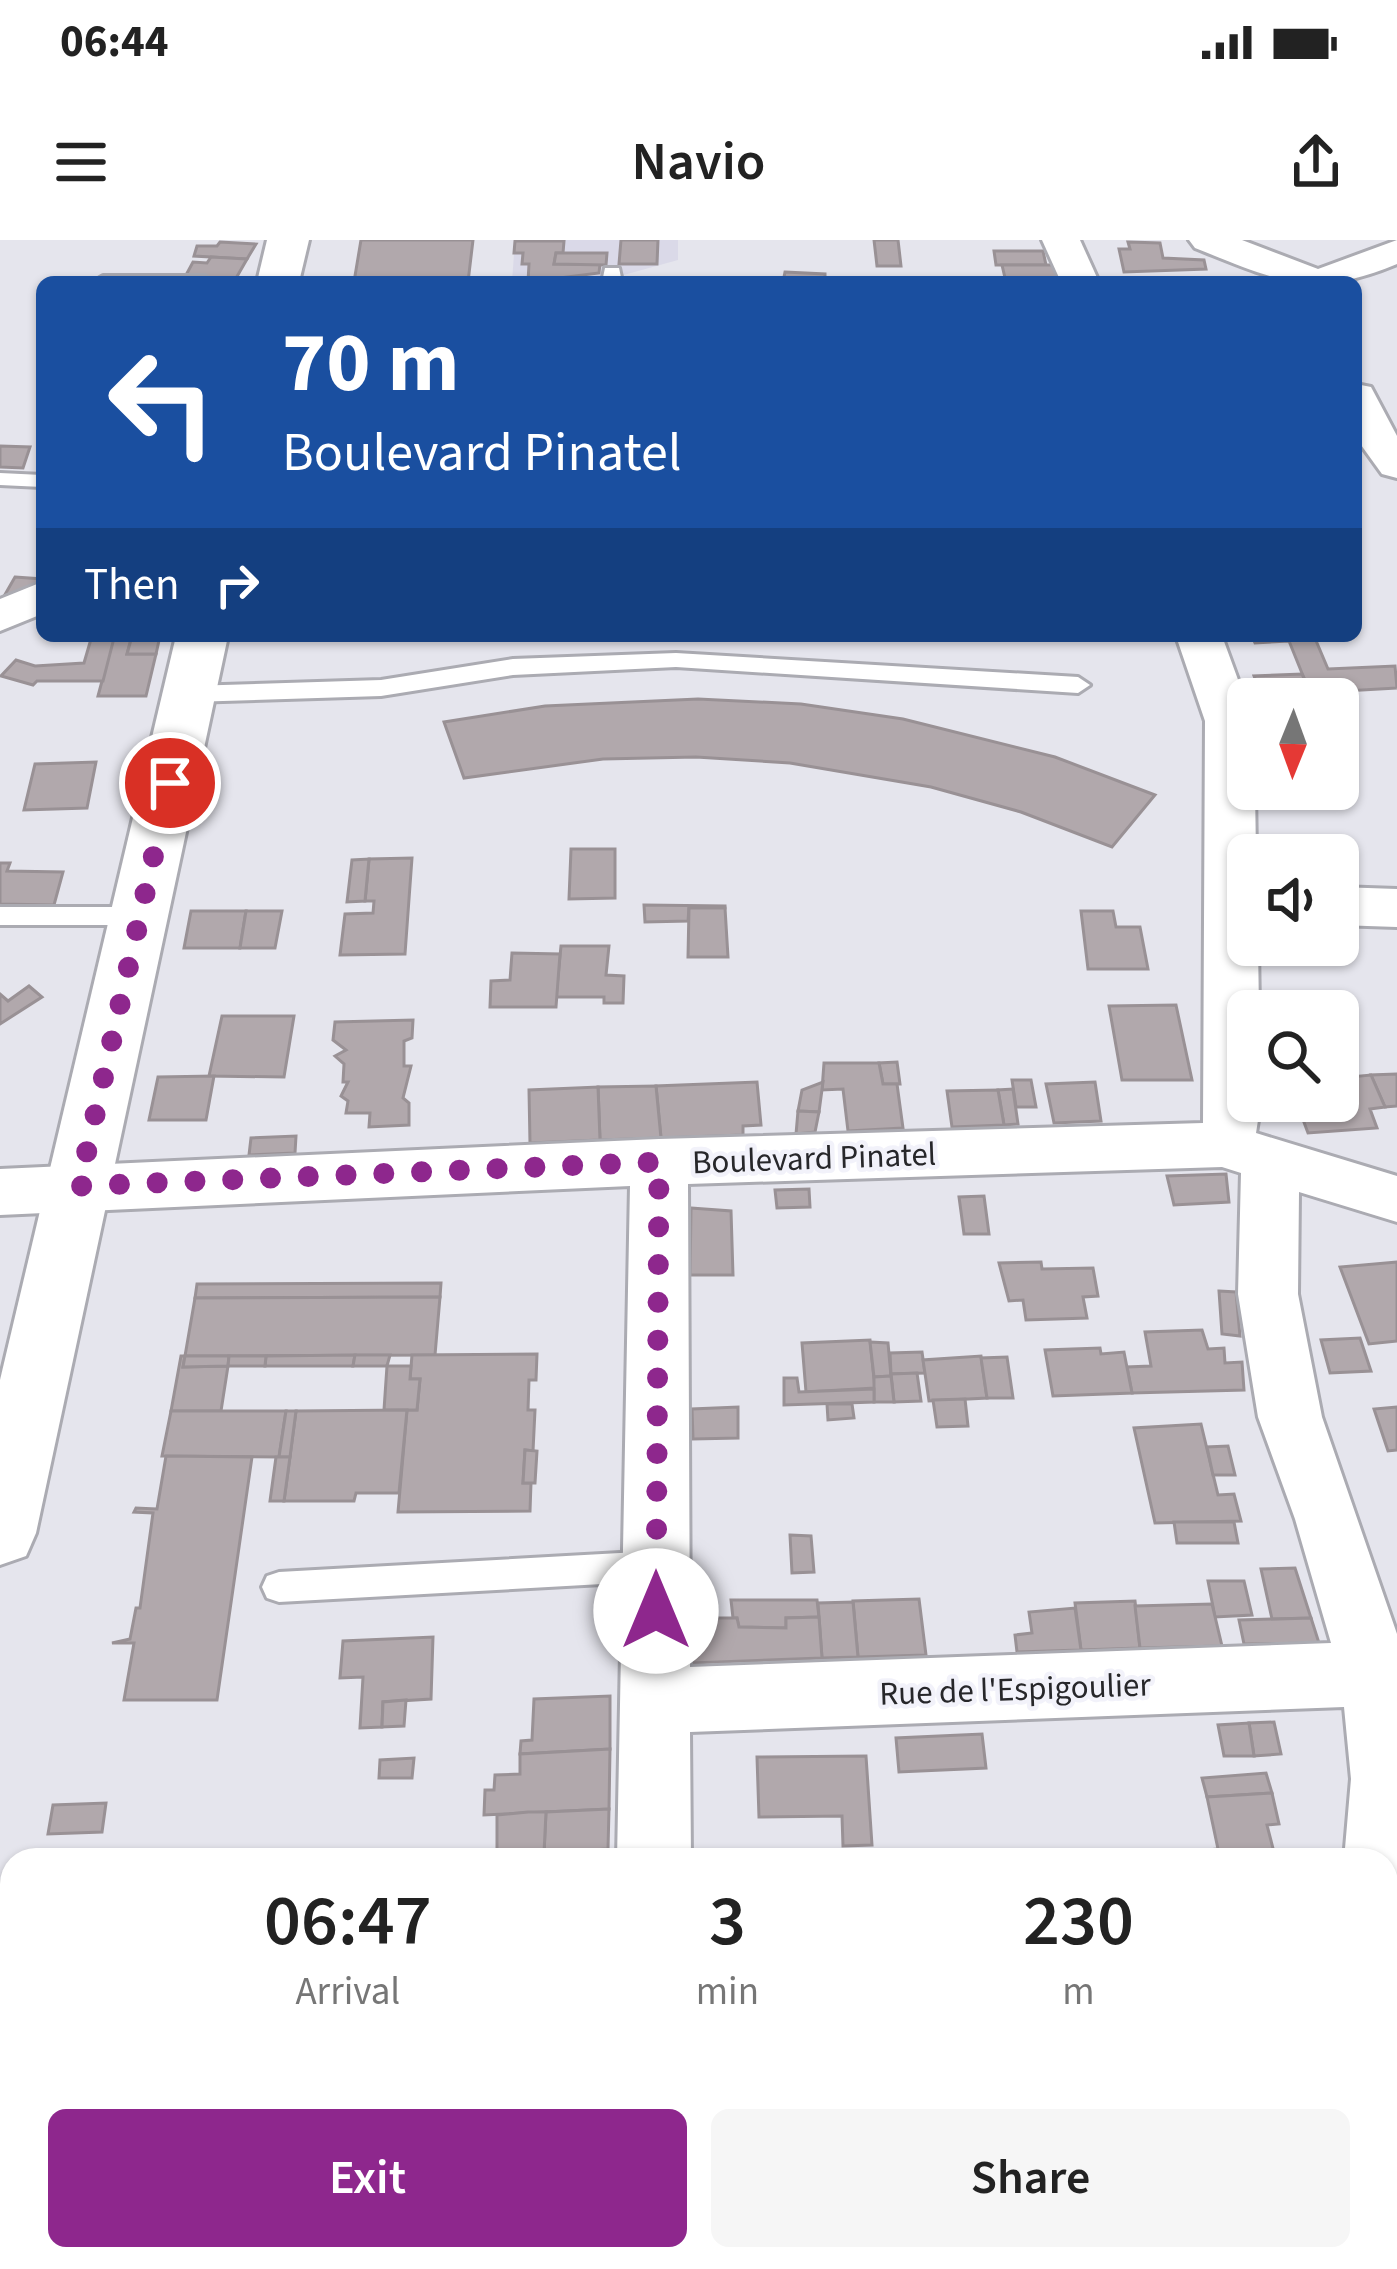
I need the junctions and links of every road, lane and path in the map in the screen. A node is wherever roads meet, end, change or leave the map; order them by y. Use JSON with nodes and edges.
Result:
{"nodes":[{"id":1,"x":1061,"y":240,"type":"edge"},
{"id":2,"x":1208,"y":240,"type":"edge"},
{"id":3,"x":1397,"y":250,"type":"edge"},
{"id":4,"x":1076,"y":276,"type":"edge"},
{"id":5,"x":1302,"y":276,"type":"edge"},
{"id":6,"x":1333,"y":276,"type":"edge"},
{"id":7,"x":1362,"y":410,"type":"edge"},
{"id":8,"x":1397,"y":465,"type":"edge"},
{"id":9,"x":0,"y":479,"type":"edge"},
{"id":10,"x":36,"y":481,"type":"edge"},
{"id":11,"x":36,"y":599,"type":"edge"},
{"id":12,"x":0,"y":616,"type":"edge"},
{"id":13,"x":201,"y":642,"type":"edge"},
{"id":14,"x":1201,"y":642,"type":"edge"},
{"id":15,"x":1078,"y":685,"type":"dead end"},
{"id":16,"x":190,"y":694,"type":"junction"},
{"id":17,"x":1236,"y":834,"type":"edge"},
{"id":18,"x":1359,"y":907,"type":"edge"},
{"id":19,"x":1397,"y":908,"type":"edge"},
{"id":20,"x":0,"y":916,"type":"edge"},
{"id":21,"x":140,"y":916,"type":"junction"},
{"id":22,"x":1238,"y":966,"type":"edge"},
{"id":23,"x":1246,"y":1154,"type":"junction"},
{"id":24,"x":659,"y":1162,"type":"junction"},
{"id":25,"x":79,"y":1186,"type":"junction"},
{"id":26,"x":0,"y":1192,"type":"edge"},
{"id":27,"x":1397,"y":1199,"type":"edge"},
{"id":28,"x":1,"y":1519,"type":"edge"},
{"id":29,"x":656,"y":1566,"type":"junction"},
{"id":30,"x":279,"y":1587,"type":"dead end"},
{"id":31,"x":1375,"y":1674,"type":"junction"},
{"id":32,"x":655,"y":1701,"type":"junction"},
{"id":33,"x":654,"y":1848,"type":"edge"},
{"id":34,"x":1382,"y":1848,"type":"edge"}],
"edges":[{"from":1,"to":4,"type":"street"},
{"from":2,"to":5,"type":"street"},
{"from":3,"to":6,"type":"street"},
{"from":7,"to":8,"type":"street"},
{"from":9,"to":10,"type":"lane"},
{"from":11,"to":12,"type":"street"},
{"from":13,"to":16,"type":"street"},
{"from":14,"to":17,"type":"street"},
{"from":15,"to":16,"type":"lane"},
{"from":16,"to":21,"type":"street"},
{"from":18,"to":19,"type":"street"},
{"from":20,"to":21,"type":"lane"},
{"from":21,"to":25,"type":"street"},
{"from":22,"to":23,"type":"street"},
{"from":23,"to":24,"type":"street","name":"Boulevard Pinatel"},
{"from":23,"to":27,"type":"street","name":"Boulevard Pinatel"},
{"from":23,"to":31,"type":"street"},
{"from":24,"to":25,"type":"street","name":"Boulevard Pinatel"},
{"from":24,"to":29,"type":"street"},
{"from":25,"to":26,"type":"street","name":"Boulevard Pinatel"},
{"from":25,"to":28,"type":"street"},
{"from":29,"to":30,"type":"lane"},
{"from":29,"to":32,"type":"street"},
{"from":31,"to":32,"type":"street","name":"Rue de l'Espigoulier"},
{"from":31,"to":34,"type":"street"},
{"from":32,"to":33,"type":"street"}]}
